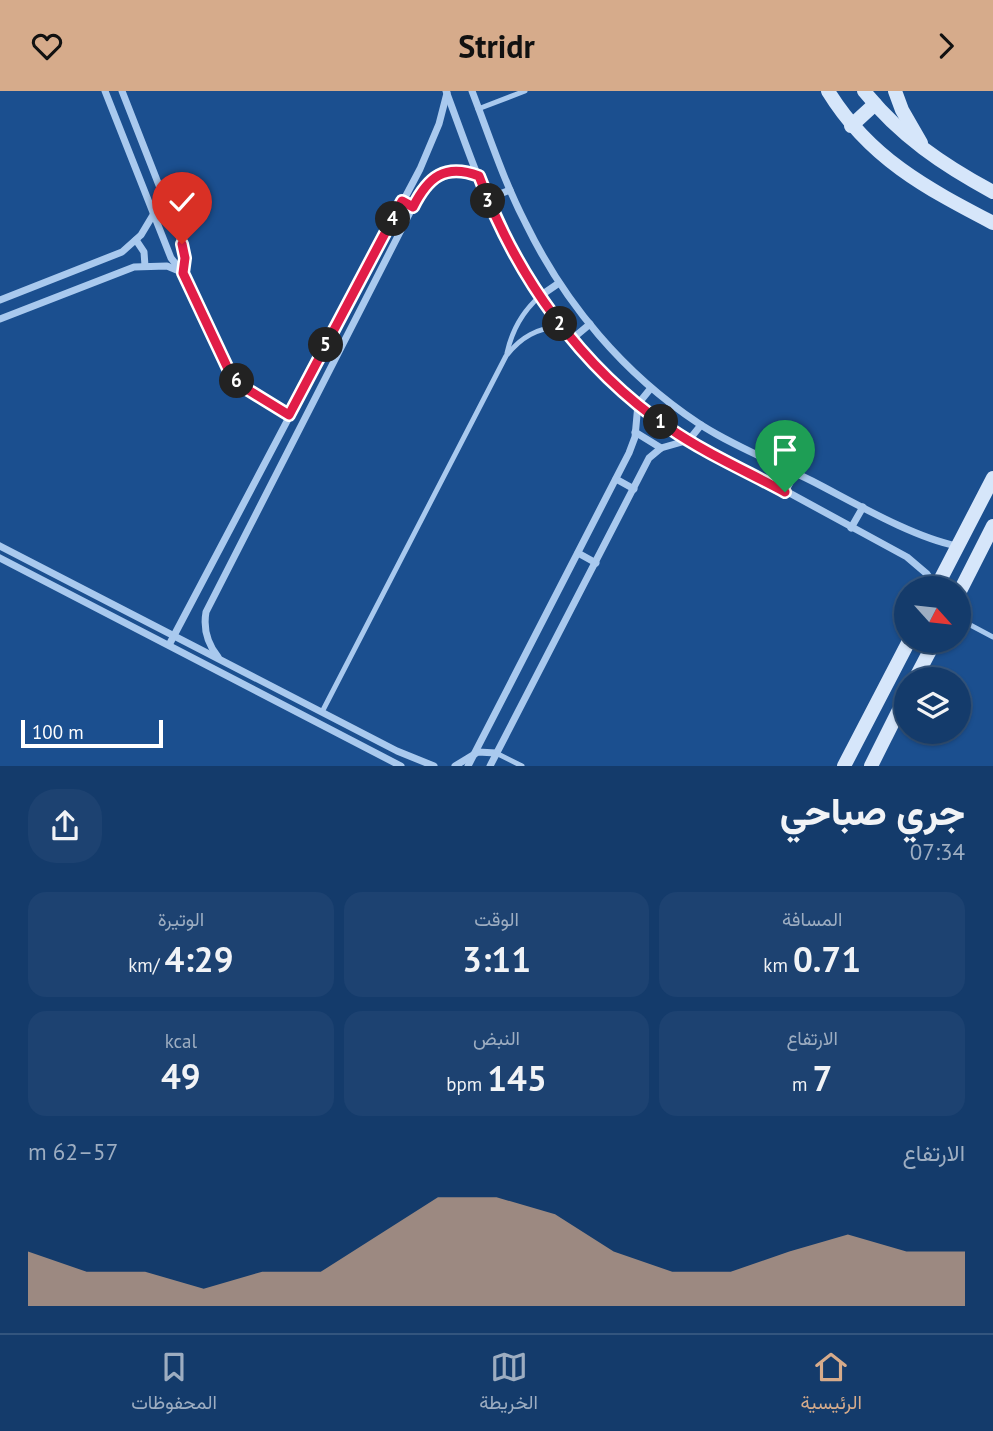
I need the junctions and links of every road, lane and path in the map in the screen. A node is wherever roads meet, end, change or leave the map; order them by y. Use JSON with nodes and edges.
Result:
{"nodes":[{"id":1,"x":105,"y":91,"type":"edge"},
{"id":2,"x":121,"y":91,"type":"edge"},
{"id":3,"x":471,"y":91,"type":"edge"},
{"id":4,"x":525,"y":91,"type":"edge"},
{"id":5,"x":828,"y":91,"type":"edge"},
{"id":6,"x":864,"y":91,"type":"edge"},
{"id":7,"x":895,"y":91,"type":"edge"},
{"id":8,"x":447,"y":92,"type":"edge"},
{"id":9,"x":874,"y":104,"type":"junction"},
{"id":10,"x":478,"y":109,"type":"junction"},
{"id":11,"x":851,"y":125,"type":"junction"},
{"id":12,"x":927,"y":153,"type":"junction"},
{"id":13,"x":479,"y":176,"type":"junction"},
{"id":14,"x":510,"y":190,"type":"junction"},
{"id":15,"x":993,"y":192,"type":"edge"},
{"id":16,"x":487,"y":199,"type":"junction"},
{"id":17,"x":402,"y":201,"type":"junction"},
{"id":18,"x":413,"y":207,"type":"junction"},
{"id":19,"x":153,"y":215,"type":"junction"},
{"id":20,"x":993,"y":223,"type":"edge"},
{"id":21,"x":136,"y":240,"type":"junction"},
{"id":22,"x":145,"y":266,"type":"junction"},
{"id":23,"x":183,"y":273,"type":"junction"},
{"id":24,"x":559,"y":283,"type":"junction"},
{"id":25,"x":26,"y":290,"type":"junction"},
{"id":26,"x":540,"y":296,"type":"junction"},
{"id":27,"x":0,"y":300,"type":"edge"},
{"id":28,"x":32,"y":307,"type":"junction"},
{"id":29,"x":0,"y":319,"type":"edge"},
{"id":30,"x":590,"y":324,"type":"junction"},
{"id":31,"x":562,"y":326,"type":"junction"},
{"id":32,"x":572,"y":339,"type":"junction"},
{"id":33,"x":321,"y":356,"type":"junction"},
{"id":34,"x":506,"y":356,"type":"junction"},
{"id":35,"x":333,"y":362,"type":"junction"},
{"id":36,"x":652,"y":388,"type":"junction"},
{"id":37,"x":638,"y":404,"type":"junction"},
{"id":38,"x":289,"y":415,"type":"junction"},
{"id":39,"x":701,"y":425,"type":"junction"},
{"id":40,"x":635,"y":432,"type":"junction"},
{"id":41,"x":689,"y":440,"type":"junction"},
{"id":42,"x":661,"y":448,"type":"junction"},
{"id":43,"x":795,"y":473,"type":"junction"},
{"id":44,"x":993,"y":478,"type":"edge"},
{"id":45,"x":616,"y":479,"type":"junction"},
{"id":46,"x":634,"y":489,"type":"junction"},
{"id":47,"x":785,"y":492,"type":"junction"},
{"id":48,"x":863,"y":507,"type":"junction"},
{"id":49,"x":993,"y":526,"type":"edge"},
{"id":50,"x":851,"y":528,"type":"junction"},
{"id":51,"x":0,"y":546,"type":"edge"},
{"id":52,"x":958,"y":546,"type":"junction"},
{"id":53,"x":578,"y":553,"type":"junction"},
{"id":54,"x":978,"y":557,"type":"junction"},
{"id":55,"x":0,"y":558,"type":"edge"},
{"id":56,"x":33,"y":563,"type":"junction"},
{"id":57,"x":596,"y":563,"type":"junction"},
{"id":58,"x":28,"y":572,"type":"junction"},
{"id":59,"x":929,"y":576,"type":"edge"},
{"id":60,"x":943,"y":576,"type":"edge"},
{"id":61,"x":968,"y":576,"type":"edge"},
{"id":62,"x":971,"y":625,"type":"edge"},
{"id":63,"x":174,"y":635,"type":"junction"},
{"id":64,"x":993,"y":637,"type":"edge"},
{"id":65,"x":169,"y":645,"type":"junction"},
{"id":66,"x":903,"y":653,"type":"edge"},
{"id":67,"x":218,"y":657,"type":"junction"},
{"id":68,"x":893,"y":671,"type":"joint"},
{"id":69,"x":322,"y":712,"type":"junction"},
{"id":70,"x":894,"y":720,"type":"edge"},
{"id":71,"x":397,"y":751,"type":"junction"},
{"id":72,"x":496,"y":753,"type":"junction"},
{"id":73,"x":473,"y":755,"type":"junction"},
{"id":74,"x":392,"y":761,"type":"junction"},
{"id":75,"x":401,"y":766,"type":"edge"},
{"id":76,"x":434,"y":766,"type":"edge"},
{"id":77,"x":455,"y":766,"type":"edge"},
{"id":78,"x":468,"y":766,"type":"edge"},
{"id":79,"x":490,"y":766,"type":"edge"},
{"id":80,"x":522,"y":766,"type":"edge"},
{"id":81,"x":844,"y":766,"type":"edge"},
{"id":82,"x":871,"y":766,"type":"edge"}],
"edges":[{"from":1,"to":19,"type":"street"},
{"from":2,"to":23,"type":"street"},
{"from":3,"to":10,"type":"street"},
{"from":4,"to":10,"type":"lane"},
{"from":5,"to":11,"type":"street"},
{"from":6,"to":9,"type":"street"},
{"from":7,"to":12,"type":"street"},
{"from":8,"to":13,"type":"street"},
{"from":8,"to":17,"type":"street"},
{"from":9,"to":11,"type":"street"},
{"from":9,"to":12,"type":"street"},
{"from":10,"to":14,"type":"street"},
{"from":11,"to":20,"type":"street"},
{"from":12,"to":15,"type":"street"},
{"from":13,"to":16,"type":"street"},
{"from":13,"to":18,"type":"street"},
{"from":14,"to":16,"type":"street"},
{"from":14,"to":24,"type":"street"},
{"from":16,"to":26,"type":"street"},
{"from":17,"to":18,"type":"street"},
{"from":17,"to":33,"type":"street"},
{"from":18,"to":35,"type":"street"},
{"from":19,"to":21,"type":"street"},
{"from":19,"to":23,"type":"street"},
{"from":21,"to":22,"type":"street"},
{"from":21,"to":25,"type":"street"},
{"from":22,"to":23,"type":"street"},
{"from":22,"to":28,"type":"street"},
{"from":23,"to":38,"type":"street"},
{"from":24,"to":26,"type":"street"},
{"from":24,"to":30,"type":"street"},
{"from":25,"to":27,"type":"street"},
{"from":25,"to":28,"type":"street"},
{"from":26,"to":31,"type":"street"},
{"from":26,"to":34,"type":"lane"},
{"from":28,"to":29,"type":"street"},
{"from":30,"to":32,"type":"street"},
{"from":30,"to":36,"type":"street"},
{"from":31,"to":32,"type":"street"},
{"from":31,"to":34,"type":"lane"},
{"from":32,"to":37,"type":"street"},
{"from":33,"to":35,"type":"street"},
{"from":33,"to":38,"type":"street"},
{"from":34,"to":69,"type":"lane"},
{"from":35,"to":67,"type":"street"},
{"from":36,"to":37,"type":"street"},
{"from":36,"to":39,"type":"street"},
{"from":37,"to":40,"type":"street"},
{"from":37,"to":41,"type":"street"},
{"from":38,"to":63,"type":"street"},
{"from":39,"to":41,"type":"street"},
{"from":39,"to":43,"type":"street"},
{"from":40,"to":42,"type":"street"},
{"from":40,"to":45,"type":"street"},
{"from":41,"to":42,"type":"street"},
{"from":41,"to":47,"type":"street"},
{"from":42,"to":46,"type":"street"},
{"from":43,"to":47,"type":"street"},
{"from":43,"to":48,"type":"street"},
{"from":44,"to":52,"type":"street"},
{"from":45,"to":46,"type":"street"},
{"from":45,"to":53,"type":"street"},
{"from":46,"to":57,"type":"street"},
{"from":47,"to":50,"type":"street"},
{"from":48,"to":50,"type":"street"},
{"from":48,"to":52,"type":"street"},
{"from":49,"to":54,"type":"street"},
{"from":50,"to":59,"type":"street"},
{"from":51,"to":56,"type":"street"},
{"from":52,"to":54,"type":"street"},
{"from":52,"to":60,"type":"street"},
{"from":53,"to":57,"type":"street"},
{"from":53,"to":73,"type":"street"},
{"from":54,"to":61,"type":"street"},
{"from":55,"to":58,"type":"street"},
{"from":56,"to":58,"type":"street"},
{"from":56,"to":63,"type":"street"},
{"from":57,"to":72,"type":"street"},
{"from":58,"to":65,"type":"street"},
{"from":62,"to":64,"type":"lane"},
{"from":63,"to":65,"type":"street"},
{"from":63,"to":67,"type":"street"},
{"from":65,"to":74,"type":"street"},
{"from":66,"to":68,"type":"street"},
{"from":67,"to":69,"type":"street"},
{"from":68,"to":81,"type":"street"},
{"from":69,"to":71,"type":"street"},
{"from":70,"to":82,"type":"street"},
{"from":71,"to":74,"type":"street"},
{"from":71,"to":76,"type":"street"},
{"from":72,"to":73,"type":"street"},
{"from":72,"to":79,"type":"street"},
{"from":72,"to":80,"type":"lane"},
{"from":73,"to":77,"type":"street"},
{"from":73,"to":78,"type":"street"},
{"from":74,"to":75,"type":"street"}]}
